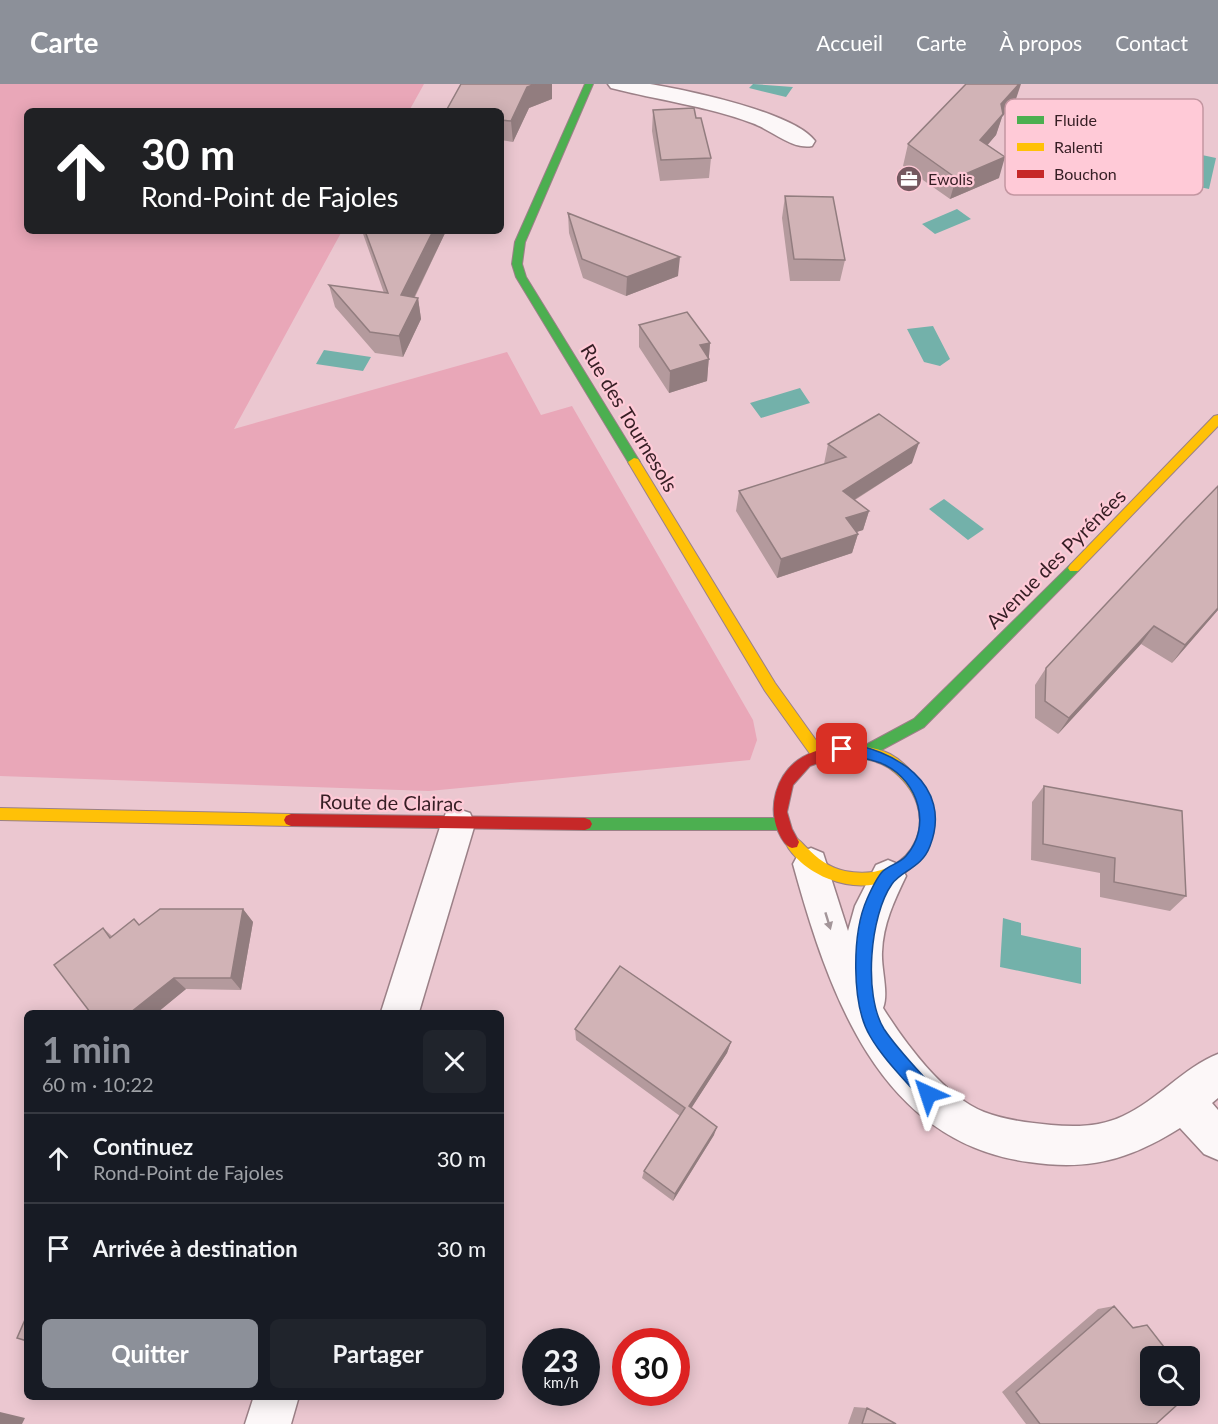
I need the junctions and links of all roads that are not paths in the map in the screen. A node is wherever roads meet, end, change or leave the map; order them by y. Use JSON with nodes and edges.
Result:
{"nodes":[{"id":1,"x":589,"y":84,"type":"edge"},
{"id":2,"x":618,"y":84,"type":"edge"},
{"id":3,"x":804,"y":141,"type":"dead end"},
{"id":4,"x":1218,"y":419,"type":"edge"},
{"id":5,"x":919,"y":723,"type":"junction"},
{"id":6,"x":867,"y":751,"type":"junction"},
{"id":7,"x":818,"y":754,"type":"junction"},
{"id":8,"x":912,"y":779,"type":"junction"},
{"id":9,"x":0,"y":814,"type":"edge"},
{"id":10,"x":458,"y":824,"type":"junction"},
{"id":11,"x":782,"y":824,"type":"junction"},
{"id":12,"x":811,"y":864,"type":"junction"},
{"id":13,"x":888,"y":876,"type":"junction"},
{"id":14,"x":401,"y":1010,"type":"edge"},
{"id":15,"x":876,"y":1031,"type":"junction"},
{"id":16,"x":1218,"y":1073,"type":"edge"},
{"id":17,"x":1184,"y":1102,"type":"junction"},
{"id":18,"x":1218,"y":1140,"type":"edge"},
{"id":19,"x":276,"y":1400,"type":"edge"},
{"id":20,"x":268,"y":1424,"type":"edge"}],
"edges":[{"from":1,"to":7,"type":"street","name":"Rue des Tournesols"},
{"from":2,"to":3,"type":"street"},
{"from":4,"to":5,"type":"street","name":"Avenue des Pyrénées"},
{"from":5,"to":6,"type":"street","name":"Avenue des Pyrénées"},
{"from":5,"to":8,"type":"street","name":"Avenue des Pyrénées"},
{"from":6,"to":7,"type":"street"},
{"from":6,"to":8,"type":"street"},
{"from":7,"to":11,"type":"street"},
{"from":8,"to":13,"type":"street"},
{"from":9,"to":10,"type":"street","name":"Route de Clairac"},
{"from":10,"to":11,"type":"street","name":"Route de Clairac"},
{"from":10,"to":14,"type":"street"},
{"from":11,"to":12,"type":"street"},
{"from":12,"to":13,"type":"street"},
{"from":12,"to":15,"type":"street","one_way":true},
{"from":13,"to":15,"type":"street"},
{"from":15,"to":17,"type":"street"},
{"from":16,"to":17,"type":"street"},
{"from":17,"to":18,"type":"street"},
{"from":19,"to":20,"type":"street"}]}
